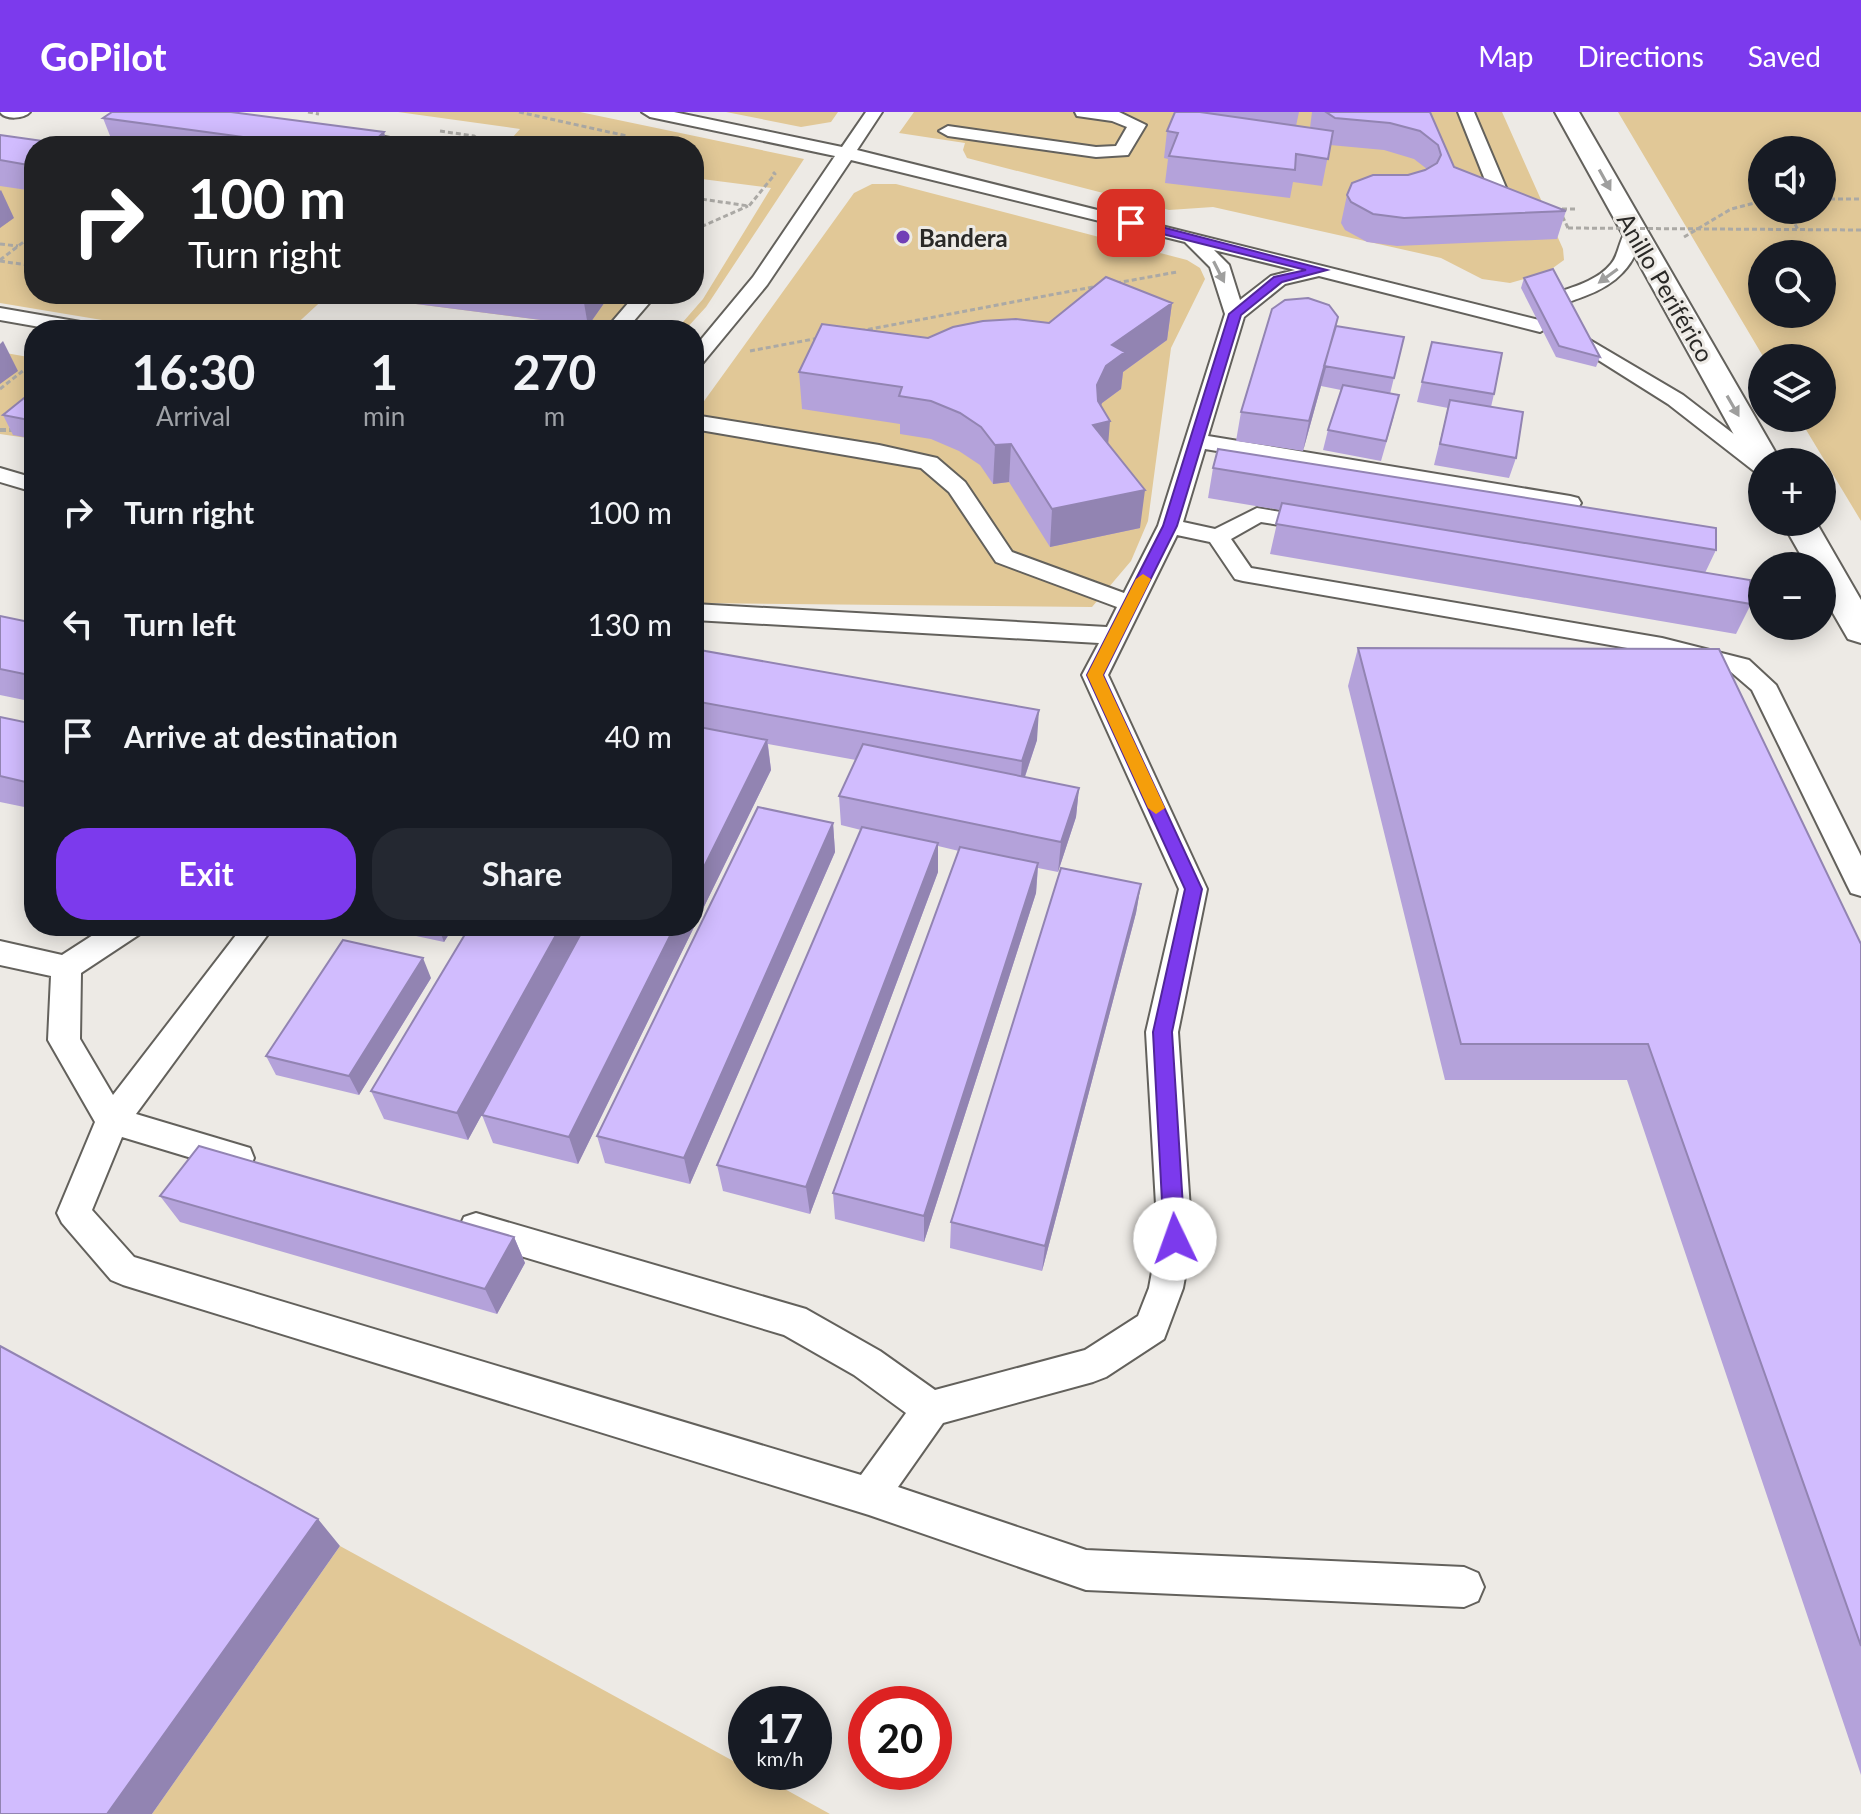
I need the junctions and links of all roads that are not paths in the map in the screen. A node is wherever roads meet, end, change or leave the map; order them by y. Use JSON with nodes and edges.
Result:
{"nodes":[{"id":1,"x":7,"y":112,"type":"edge"},
{"id":2,"x":22,"y":112,"type":"edge"},
{"id":3,"x":650,"y":112,"type":"edge"},
{"id":4,"x":874,"y":112,"type":"edge"},
{"id":5,"x":961,"y":112,"type":"edge"},
{"id":6,"x":1083,"y":112,"type":"edge"},
{"id":7,"x":1466,"y":112,"type":"edge"},
{"id":8,"x":1567,"y":112,"type":"edge"},
{"id":9,"x":948,"y":131,"type":"junction"},
{"id":10,"x":331,"y":134,"type":"edge"},
{"id":11,"x":344,"y":136,"type":"edge"},
{"id":12,"x":844,"y":152,"type":"junction"},
{"id":13,"x":921,"y":171,"type":"junction"},
{"id":14,"x":1498,"y":190,"type":"edge"},
{"id":15,"x":1634,"y":232,"type":"junction"},
{"id":16,"x":1190,"y":238,"type":"junction"},
{"id":17,"x":1321,"y":270,"type":"junction"},
{"id":18,"x":1560,"y":298,"type":"edge"},
{"id":19,"x":1528,"y":303,"type":"edge"},
{"id":20,"x":638,"y":304,"type":"edge"},
{"id":21,"x":1468,"y":307,"type":"junction"},
{"id":22,"x":0,"y":314,"type":"edge"},
{"id":23,"x":1235,"y":314,"type":"junction"},
{"id":24,"x":34,"y":320,"type":"edge"},
{"id":25,"x":624,"y":320,"type":"edge"},
{"id":26,"x":1540,"y":326,"type":"edge"},
{"id":27,"x":1583,"y":342,"type":"edge"},
{"id":28,"x":704,"y":349,"type":"edge"},
{"id":29,"x":704,"y":424,"type":"edge"},
{"id":30,"x":1196,"y":441,"type":"junction"},
{"id":31,"x":1755,"y":448,"type":"edge"},
{"id":32,"x":1748,"y":452,"type":"edge"},
{"id":33,"x":0,"y":475,"type":"edge"},
{"id":34,"x":24,"y":482,"type":"edge"},
{"id":35,"x":1570,"y":503,"type":"edge"},
{"id":36,"x":1170,"y":526,"type":"junction"},
{"id":37,"x":1335,"y":527,"type":"edge"},
{"id":38,"x":1807,"y":536,"type":"edge"},
{"id":39,"x":1218,"y":537,"type":"junction"},
{"id":40,"x":1131,"y":604,"type":"junction"},
{"id":41,"x":704,"y":613,"type":"edge"},
{"id":42,"x":1861,"y":631,"type":"edge"},
{"id":43,"x":1115,"y":636,"type":"junction"},
{"id":44,"x":1861,"y":885,"type":"edge"},
{"id":45,"x":115,"y":936,"type":"edge"},
{"id":46,"x":251,"y":936,"type":"edge"},
{"id":47,"x":0,"y":953,"type":"edge"},
{"id":48,"x":66,"y":968,"type":"junction"},
{"id":49,"x":112,"y":1121,"type":"junction"},
{"id":50,"x":264,"y":1165,"type":"edge"},
{"id":51,"x":445,"y":1219,"type":"edge"},
{"id":52,"x":931,"y":1409,"type":"junction"},
{"id":53,"x":869,"y":1496,"type":"junction"},
{"id":54,"x":1464,"y":1587,"type":"dead end"}],
"edges":[{"from":1,"to":2,"type":"lane"},
{"from":3,"to":12,"type":"lane"},
{"from":4,"to":12,"type":"lane"},
{"from":5,"to":9,"type":"lane"},
{"from":6,"to":9,"type":"lane"},
{"from":7,"to":14,"type":"lane"},
{"from":8,"to":15,"type":"main road","name":"Anillo Periférico","one_way":true},
{"from":9,"to":13,"type":"lane"},
{"from":10,"to":11,"type":"lane"},
{"from":12,"to":13,"type":"lane"},
{"from":12,"to":28,"type":"lane"},
{"from":13,"to":16,"type":"lane"},
{"from":15,"to":18,"type":"lane","one_way":true},
{"from":15,"to":31,"type":"main road","name":"Anillo Periférico","one_way":true},
{"from":16,"to":17,"type":"lane"},
{"from":16,"to":23,"type":"lane","one_way":true},
{"from":17,"to":21,"type":"lane"},
{"from":17,"to":23,"type":"lane"},
{"from":19,"to":21,"type":"lane"},
{"from":20,"to":25,"type":"lane"},
{"from":21,"to":26,"type":"lane"},
{"from":22,"to":24,"type":"lane"},
{"from":23,"to":30,"type":"lane"},
{"from":27,"to":32,"type":"lane"},
{"from":29,"to":40,"type":"lane"},
{"from":30,"to":35,"type":"lane"},
{"from":30,"to":36,"type":"lane"},
{"from":33,"to":34,"type":"lane"},
{"from":36,"to":39,"type":"lane"},
{"from":36,"to":40,"type":"lane"},
{"from":37,"to":39,"type":"lane"},
{"from":38,"to":42,"type":"main road"},
{"from":39,"to":44,"type":"lane"},
{"from":40,"to":43,"type":"lane"},
{"from":41,"to":43,"type":"lane"},
{"from":43,"to":52,"type":"lane"},
{"from":45,"to":48,"type":"lane"},
{"from":46,"to":49,"type":"lane"},
{"from":47,"to":48,"type":"lane"},
{"from":48,"to":49,"type":"lane"},
{"from":49,"to":50,"type":"lane"},
{"from":49,"to":53,"type":"lane"},
{"from":51,"to":52,"type":"lane"},
{"from":52,"to":53,"type":"lane"},
{"from":53,"to":54,"type":"lane"}]}
